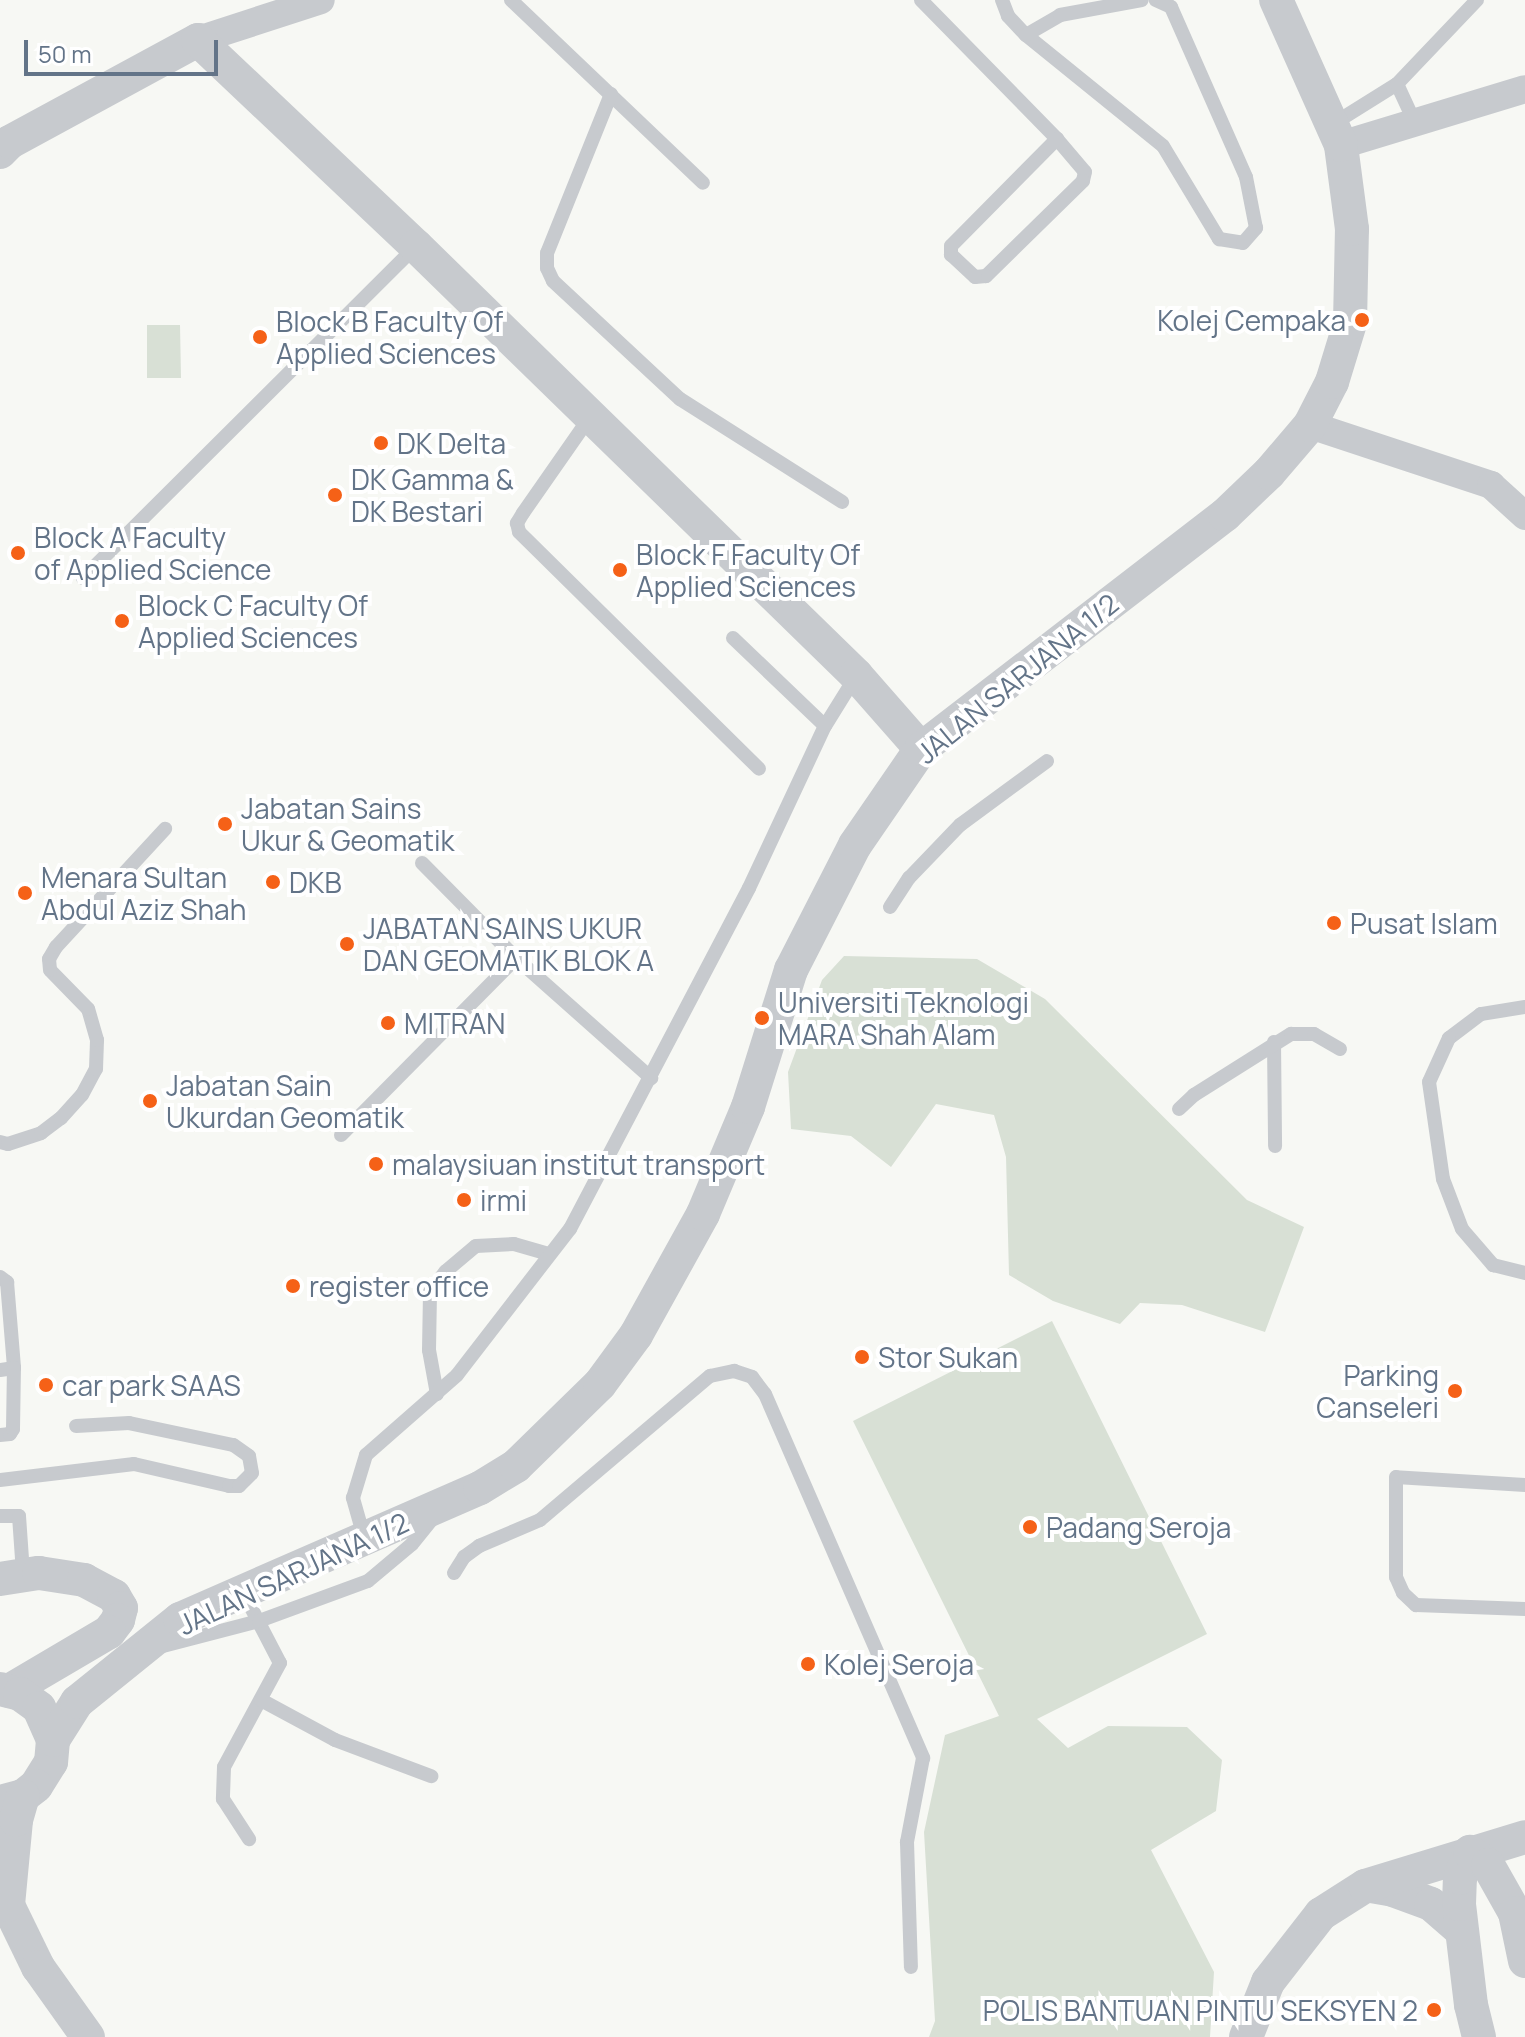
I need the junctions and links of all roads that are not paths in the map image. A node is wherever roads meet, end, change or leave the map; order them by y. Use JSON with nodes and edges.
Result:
{"nodes":[{"id":1,"x":321,"y":0,"type":"edge"},
{"id":2,"x":511,"y":0,"type":"edge"},
{"id":3,"x":921,"y":0,"type":"edge"},
{"id":4,"x":1002,"y":0,"type":"edge"},
{"id":5,"x":1142,"y":0,"type":"edge"},
{"id":6,"x":1156,"y":0,"type":"edge"},
{"id":7,"x":1276,"y":0,"type":"edge"},
{"id":8,"x":1477,"y":0,"type":"edge"},
{"id":9,"x":1026,"y":35,"type":"junction"},
{"id":10,"x":198,"y":40,"type":"junction"},
{"id":11,"x":1397,"y":84,"type":"junction"},
{"id":12,"x":1525,"y":89,"type":"edge"},
{"id":13,"x":611,"y":94,"type":"junction"},
{"id":14,"x":1415,"y":123,"type":"junction"},
{"id":15,"x":1337,"y":134,"type":"junction"},
{"id":16,"x":1057,"y":139,"type":"junction"},
{"id":17,"x":3,"y":142,"type":"edge"},
{"id":18,"x":703,"y":183,"type":"dead end"},
{"id":19,"x":416,"y":246,"type":"junction"},
{"id":20,"x":591,"y":417,"type":"junction"},
{"id":21,"x":1310,"y":425,"type":"junction"},
{"id":22,"x":842,"y":502,"type":"dead end"},
{"id":23,"x":1525,"y":516,"type":"edge"},
{"id":24,"x":83,"y":578,"type":"dead end"},
{"id":25,"x":733,"y":638,"type":"dead end"},
{"id":26,"x":856,"y":675,"type":"junction"},
{"id":27,"x":825,"y":726,"type":"junction"},
{"id":28,"x":921,"y":749,"type":"junction"},
{"id":29,"x":1047,"y":761,"type":"dead end"},
{"id":30,"x":759,"y":769,"type":"dead end"},
{"id":31,"x":165,"y":829,"type":"dead end"},
{"id":32,"x":422,"y":863,"type":"dead end"},
{"id":33,"x":890,"y":907,"type":"dead end"},
{"id":34,"x":516,"y":958,"type":"junction"},
{"id":35,"x":1525,"y":1007,"type":"edge"},
{"id":36,"x":1274,"y":1042,"type":"junction"},
{"id":37,"x":1340,"y":1049,"type":"dead end"},
{"id":38,"x":651,"y":1078,"type":"junction"},
{"id":39,"x":1179,"y":1109,"type":"dead end"},
{"id":40,"x":341,"y":1135,"type":"dead end"},
{"id":41,"x":0,"y":1142,"type":"edge"},
{"id":42,"x":1275,"y":1146,"type":"dead end"},
{"id":43,"x":550,"y":1254,"type":"junction"},
{"id":44,"x":1525,"y":1273,"type":"edge"},
{"id":45,"x":4,"y":1280,"type":"edge"},
{"id":46,"x":7,"y":1369,"type":"edge"},
{"id":47,"x":437,"y":1394,"type":"junction"},
{"id":48,"x":76,"y":1426,"type":"dead end"},
{"id":49,"x":0,"y":1435,"type":"edge"},
{"id":50,"x":0,"y":1480,"type":"edge"},
{"id":51,"x":1525,"y":1485,"type":"edge"},
{"id":52,"x":448,"y":1502,"type":"junction"},
{"id":53,"x":0,"y":1516,"type":"edge"},
{"id":54,"x":364,"y":1539,"type":"junction"},
{"id":55,"x":454,"y":1573,"type":"dead end"},
{"id":56,"x":12,"y":1576,"type":"edge"},
{"id":57,"x":243,"y":1591,"type":"junction"},
{"id":58,"x":1525,"y":1609,"type":"edge"},
{"id":59,"x":259,"y":1621,"type":"junction"},
{"id":60,"x":142,"y":1651,"type":"junction"},
{"id":61,"x":4,"y":1690,"type":"edge"},
{"id":62,"x":261,"y":1700,"type":"junction"},
{"id":63,"x":53,"y":1740,"type":"junction"},
{"id":64,"x":431,"y":1776,"type":"dead end"},
{"id":65,"x":12,"y":1799,"type":"edge"},
{"id":66,"x":1525,"y":1837,"type":"edge"},
{"id":67,"x":249,"y":1839,"type":"dead end"},
{"id":68,"x":1470,"y":1852,"type":"junction"},
{"id":69,"x":1525,"y":1874,"type":"edge"},
{"id":70,"x":1365,"y":1886,"type":"junction"},
{"id":71,"x":4,"y":1897,"type":"edge"},
{"id":72,"x":1515,"y":1913,"type":"junction"},
{"id":73,"x":1461,"y":1930,"type":"junction"},
{"id":74,"x":1525,"y":1961,"type":"edge"},
{"id":75,"x":911,"y":1967,"type":"dead end"},
{"id":76,"x":88,"y":2037,"type":"edge"},
{"id":77,"x":1246,"y":2037,"type":"edge"},
{"id":78,"x":1479,"y":2037,"type":"edge"}],
"edges":[{"from":1,"to":10,"type":"street"},
{"from":2,"to":13,"type":"lane"},
{"from":3,"to":16,"type":"lane"},
{"from":4,"to":9,"type":"lane"},
{"from":5,"to":9,"type":"lane"},
{"from":6,"to":9,"type":"lane"},
{"from":7,"to":15,"type":"street","name":"JALAN SARJANA 1/2"},
{"from":8,"to":11,"type":"lane"},
{"from":10,"to":17,"type":"street"},
{"from":10,"to":19,"type":"street"},
{"from":11,"to":14,"type":"lane"},
{"from":11,"to":15,"type":"lane"},
{"from":12,"to":14,"type":"street"},
{"from":13,"to":18,"type":"lane"},
{"from":13,"to":22,"type":"lane"},
{"from":14,"to":15,"type":"street"},
{"from":15,"to":21,"type":"street","name":"JALAN SARJANA 1/2"},
{"from":16,"to":16,"type":"lane"},
{"from":19,"to":20,"type":"street"},
{"from":19,"to":24,"type":"lane"},
{"from":20,"to":26,"type":"street"},
{"from":20,"to":30,"type":"lane"},
{"from":21,"to":23,"type":"street"},
{"from":21,"to":28,"type":"street","name":"JALAN SARJANA 1/2"},
{"from":25,"to":27,"type":"lane"},
{"from":26,"to":27,"type":"lane"},
{"from":26,"to":28,"type":"street"},
{"from":27,"to":38,"type":"lane"},
{"from":28,"to":52,"type":"street","name":"JALAN SARJANA 1/2"},
{"from":29,"to":33,"type":"lane"},
{"from":31,"to":41,"type":"lane"},
{"from":32,"to":34,"type":"lane"},
{"from":34,"to":38,"type":"lane"},
{"from":34,"to":40,"type":"lane"},
{"from":35,"to":44,"type":"lane"},
{"from":36,"to":37,"type":"lane"},
{"from":36,"to":39,"type":"lane"},
{"from":36,"to":42,"type":"lane"},
{"from":38,"to":43,"type":"lane"},
{"from":43,"to":47,"type":"lane"},
{"from":43,"to":47,"type":"lane"},
{"from":45,"to":46,"type":"lane"},
{"from":46,"to":49,"type":"lane"},
{"from":47,"to":54,"type":"lane"},
{"from":48,"to":50,"type":"lane"},
{"from":51,"to":58,"type":"lane"},
{"from":52,"to":54,"type":"street","name":"JALAN SARJANA 1/2"},
{"from":52,"to":59,"type":"lane","name":"JALAN SARJANA 1/2"},
{"from":53,"to":56,"type":"lane"},
{"from":54,"to":57,"type":"street","name":"JALAN SARJANA 1/2"},
{"from":55,"to":75,"type":"lane"},
{"from":56,"to":61,"type":"street"},
{"from":57,"to":59,"type":"lane"},
{"from":57,"to":60,"type":"street","name":"JALAN SARJANA 1/2"},
{"from":59,"to":60,"type":"lane","name":"JALAN SARJANA 1/2"},
{"from":59,"to":62,"type":"lane"},
{"from":60,"to":63,"type":"street","name":"JALAN SARJANA 1/2"},
{"from":61,"to":63,"type":"street"},
{"from":62,"to":64,"type":"lane"},
{"from":62,"to":67,"type":"lane"},
{"from":63,"to":65,"type":"street","name":"JALAN SARJANA 1/2"},
{"from":65,"to":71,"type":"street"},
{"from":66,"to":68,"type":"street"},
{"from":68,"to":70,"type":"street"},
{"from":68,"to":72,"type":"street"},
{"from":68,"to":73,"type":"street"},
{"from":69,"to":72,"type":"street"},
{"from":70,"to":73,"type":"street"},
{"from":70,"to":77,"type":"street"},
{"from":71,"to":76,"type":"street"},
{"from":72,"to":74,"type":"street"},
{"from":73,"to":78,"type":"street"}]}
